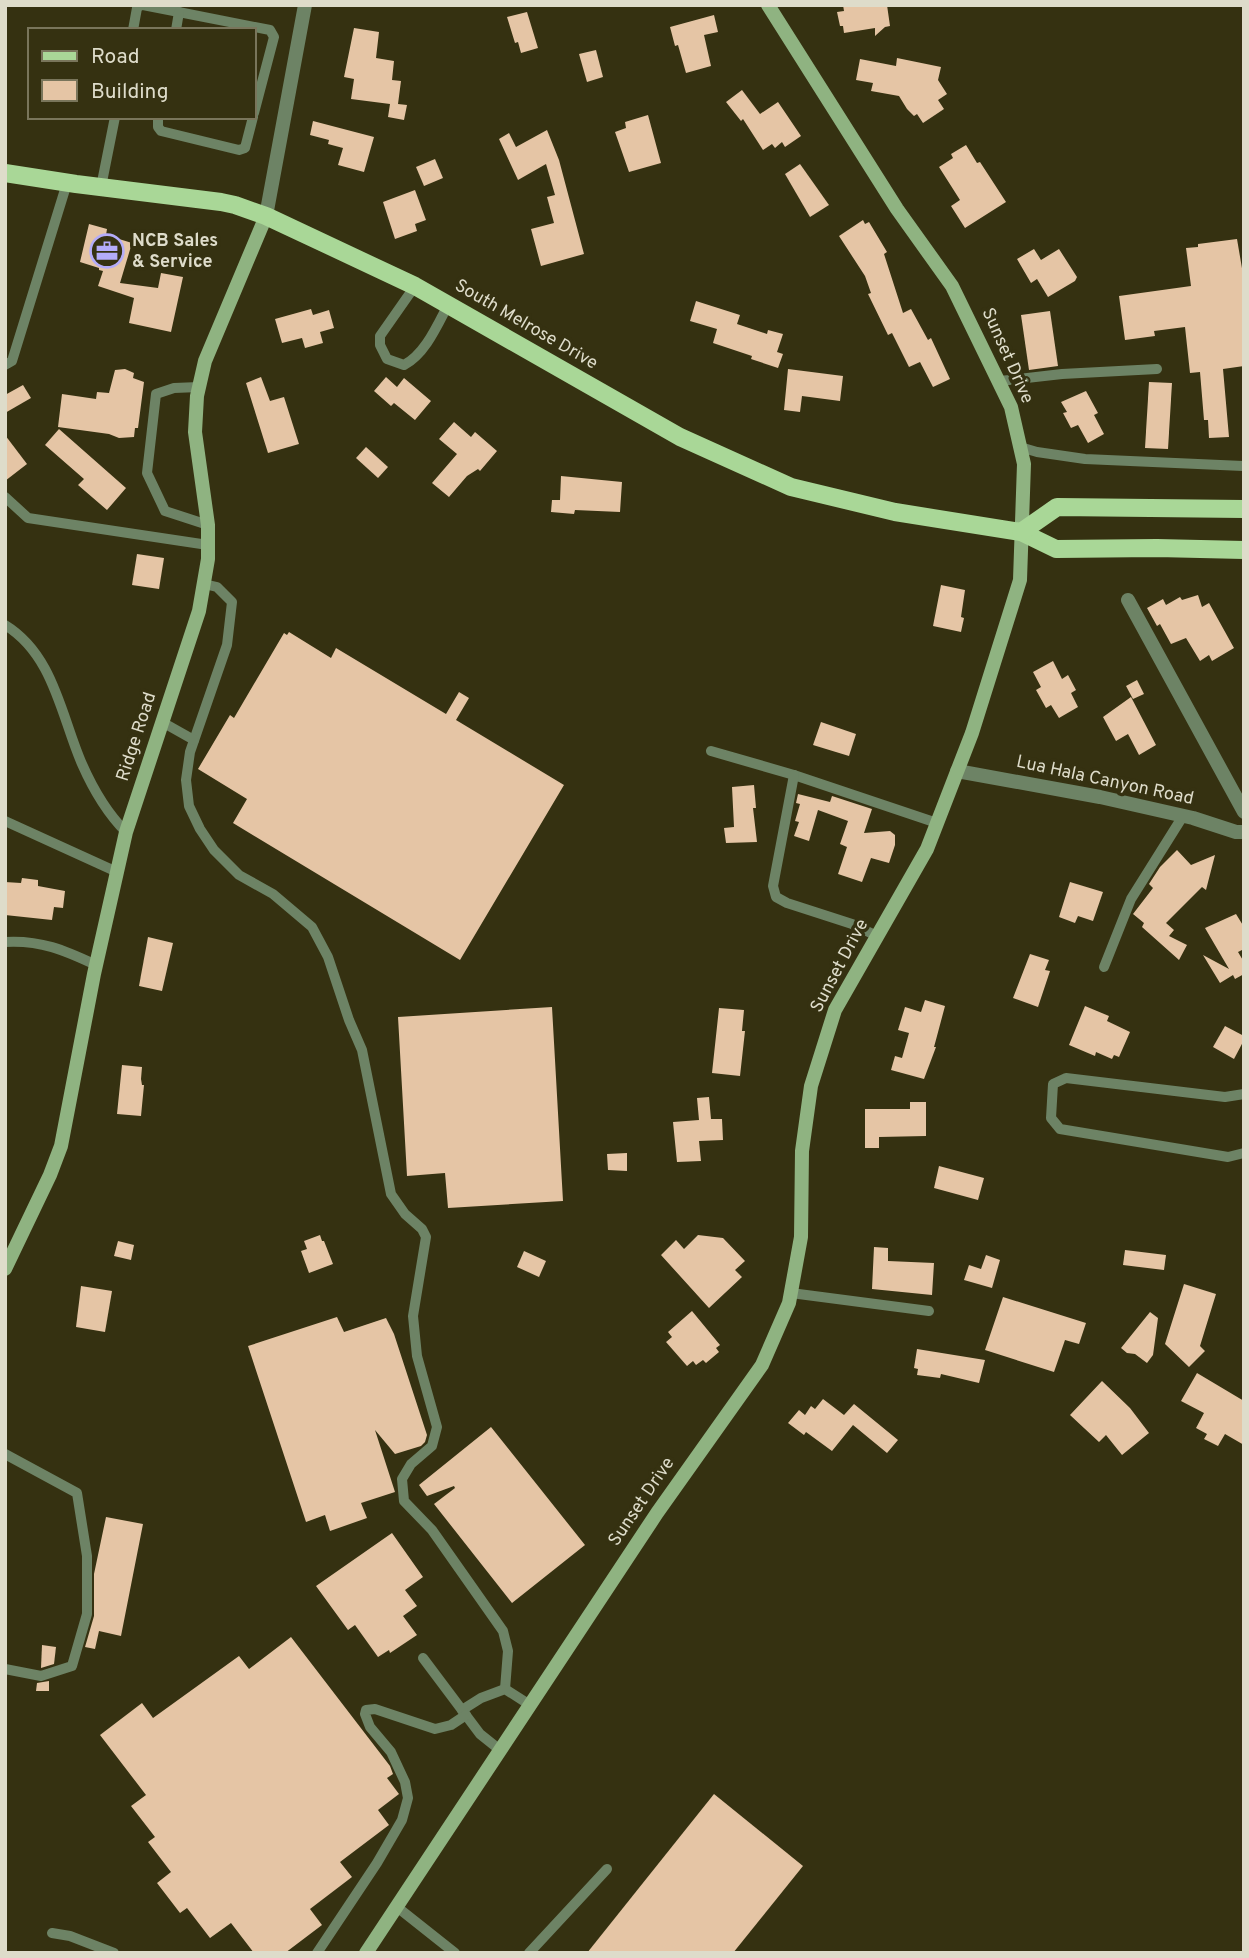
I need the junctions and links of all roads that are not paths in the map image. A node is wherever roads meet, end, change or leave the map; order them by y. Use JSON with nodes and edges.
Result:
{"nodes":[{"id":1,"x":142,"y":5,"type":"edge"},
{"id":2,"x":304,"y":5,"type":"edge"},
{"id":3,"x":768,"y":5,"type":"edge"},
{"id":4,"x":179,"y":12,"type":"junction"},
{"id":5,"x":133,"y":28,"type":"edge"},
{"id":6,"x":176,"y":28,"type":"edge"},
{"id":7,"x":256,"y":104,"type":"edge"},
{"id":8,"x":115,"y":119,"type":"edge"},
{"id":9,"x":158,"y":119,"type":"edge"},
{"id":10,"x":252,"y":119,"type":"edge"},
{"id":11,"x":5,"y":173,"type":"edge"},
{"id":12,"x":67,"y":183,"type":"junction"},
{"id":13,"x":101,"y":187,"type":"junction"},
{"id":14,"x":266,"y":216,"type":"junction"},
{"id":15,"x":415,"y":286,"type":"junction"},
{"id":16,"x":448,"y":305,"type":"junction"},
{"id":17,"x":5,"y":365,"type":"edge"},
{"id":18,"x":1157,"y":369,"type":"dead end"},
{"id":19,"x":1000,"y":381,"type":"junction"},
{"id":20,"x":199,"y":387,"type":"junction"},
{"id":21,"x":1020,"y":447,"type":"junction"},
{"id":22,"x":1243,"y":466,"type":"edge"},
{"id":23,"x":5,"y":496,"type":"edge"},
{"id":24,"x":1244,"y":509,"type":"edge"},
{"id":25,"x":208,"y":525,"type":"junction"},
{"id":26,"x":1021,"y":532,"type":"junction"},
{"id":27,"x":208,"y":545,"type":"junction"},
{"id":28,"x":1244,"y":550,"type":"edge"},
{"id":29,"x":204,"y":584,"type":"junction"},
{"id":30,"x":1128,"y":600,"type":"dead end"},
{"id":31,"x":5,"y":625,"type":"edge"},
{"id":32,"x":162,"y":723,"type":"junction"},
{"id":33,"x":194,"y":740,"type":"junction"},
{"id":34,"x":710,"y":751,"type":"dead end"},
{"id":35,"x":957,"y":771,"type":"junction"},
{"id":36,"x":794,"y":775,"type":"junction"},
{"id":37,"x":1244,"y":812,"type":"edge"},
{"id":38,"x":1183,"y":816,"type":"junction"},
{"id":39,"x":5,"y":821,"type":"edge"},
{"id":40,"x":937,"y":823,"type":"junction"},
{"id":41,"x":126,"y":832,"type":"junction"},
{"id":42,"x":1244,"y":832,"type":"edge"},
{"id":43,"x":117,"y":872,"type":"junction"},
{"id":44,"x":877,"y":936,"type":"junction"},
{"id":45,"x":5,"y":942,"type":"edge"},
{"id":46,"x":96,"y":965,"type":"junction"},
{"id":47,"x":1104,"y":967,"type":"dead end"},
{"id":48,"x":1244,"y":1094,"type":"edge"},
{"id":49,"x":1244,"y":1153,"type":"edge"},
{"id":50,"x":5,"y":1269,"type":"edge"},
{"id":51,"x":790,"y":1293,"type":"junction"},
{"id":52,"x":929,"y":1311,"type":"dead end"},
{"id":53,"x":5,"y":1454,"type":"edge"},
{"id":54,"x":423,"y":1658,"type":"dead end"},
{"id":55,"x":5,"y":1669,"type":"edge"},
{"id":56,"x":505,"y":1689,"type":"junction"},
{"id":57,"x":530,"y":1705,"type":"junction"},
{"id":58,"x":464,"y":1713,"type":"junction"},
{"id":59,"x":500,"y":1750,"type":"junction"},
{"id":60,"x":607,"y":1868,"type":"dead end"},
{"id":61,"x":397,"y":1907,"type":"junction"},
{"id":62,"x":52,"y":1933,"type":"dead end"},
{"id":63,"x":114,"y":1953,"type":"edge"},
{"id":64,"x":317,"y":1953,"type":"edge"},
{"id":65,"x":366,"y":1953,"type":"edge"},
{"id":66,"x":455,"y":1953,"type":"edge"},
{"id":67,"x":529,"y":1953,"type":"edge"}],
"edges":[{"from":1,"to":4,"type":"lane"},
{"from":1,"to":5,"type":"lane"},
{"from":2,"to":14,"type":"street"},
{"from":3,"to":19,"type":"main road","name":"Sunset Drive"},
{"from":4,"to":6,"type":"lane"},
{"from":4,"to":7,"type":"lane"},
{"from":8,"to":13,"type":"lane"},
{"from":9,"to":10,"type":"lane"},
{"from":11,"to":12,"type":"main road","name":"South Melrose Drive"},
{"from":12,"to":13,"type":"main road","name":"South Melrose Drive"},
{"from":12,"to":17,"type":"lane"},
{"from":13,"to":14,"type":"main road","name":"South Melrose Drive"},
{"from":14,"to":15,"type":"main road","name":"South Melrose Drive"},
{"from":14,"to":20,"type":"main road","name":"Ridge Road"},
{"from":15,"to":16,"type":"main road","name":"South Melrose Drive"},
{"from":15,"to":16,"type":"lane"},
{"from":16,"to":26,"type":"main road","name":"South Melrose Drive"},
{"from":18,"to":19,"type":"lane"},
{"from":19,"to":21,"type":"main road","name":"Sunset Drive"},
{"from":20,"to":25,"type":"main road","name":"Ridge Road"},
{"from":20,"to":25,"type":"lane"},
{"from":21,"to":22,"type":"lane"},
{"from":21,"to":26,"type":"main road","name":"Sunset Drive"},
{"from":23,"to":27,"type":"lane"},
{"from":24,"to":26,"type":"main road"},
{"from":25,"to":27,"type":"main road","name":"Ridge Road"},
{"from":26,"to":28,"type":"main road","name":"South Melrose Drive"},
{"from":26,"to":35,"type":"main road","name":"Sunset Drive"},
{"from":27,"to":29,"type":"main road","name":"Ridge Road"},
{"from":29,"to":32,"type":"main road","name":"Ridge Road"},
{"from":29,"to":33,"type":"lane"},
{"from":30,"to":37,"type":"street"},
{"from":31,"to":41,"type":"lane"},
{"from":32,"to":33,"type":"lane"},
{"from":32,"to":41,"type":"main road","name":"Ridge Road"},
{"from":33,"to":56,"type":"lane"},
{"from":34,"to":36,"type":"lane"},
{"from":35,"to":38,"type":"street","name":"Lua Hala Canyon Road"},
{"from":35,"to":40,"type":"main road","name":"Sunset Drive"},
{"from":36,"to":40,"type":"lane"},
{"from":36,"to":44,"type":"lane"},
{"from":38,"to":42,"type":"street","name":"Lua Hala Canyon Road"},
{"from":38,"to":47,"type":"lane"},
{"from":39,"to":43,"type":"lane"},
{"from":40,"to":44,"type":"main road","name":"Sunset Drive"},
{"from":41,"to":43,"type":"main road","name":"Ridge Road"},
{"from":43,"to":46,"type":"main road","name":"Ridge Road"},
{"from":44,"to":51,"type":"main road","name":"Sunset Drive"},
{"from":45,"to":46,"type":"lane"},
{"from":46,"to":50,"type":"main road","name":"Ridge Road"},
{"from":48,"to":49,"type":"lane"},
{"from":51,"to":52,"type":"lane"},
{"from":51,"to":57,"type":"main road","name":"Sunset Drive"},
{"from":53,"to":55,"type":"lane"},
{"from":54,"to":58,"type":"lane"},
{"from":56,"to":57,"type":"lane"},
{"from":56,"to":58,"type":"lane"},
{"from":57,"to":59,"type":"main road","name":"Sunset Drive"},
{"from":58,"to":59,"type":"lane"},
{"from":58,"to":64,"type":"lane"},
{"from":59,"to":61,"type":"main road","name":"Sunset Drive"},
{"from":60,"to":67,"type":"lane"},
{"from":61,"to":65,"type":"main road","name":"Sunset Drive"},
{"from":61,"to":66,"type":"lane"},
{"from":62,"to":63,"type":"lane"}]}
